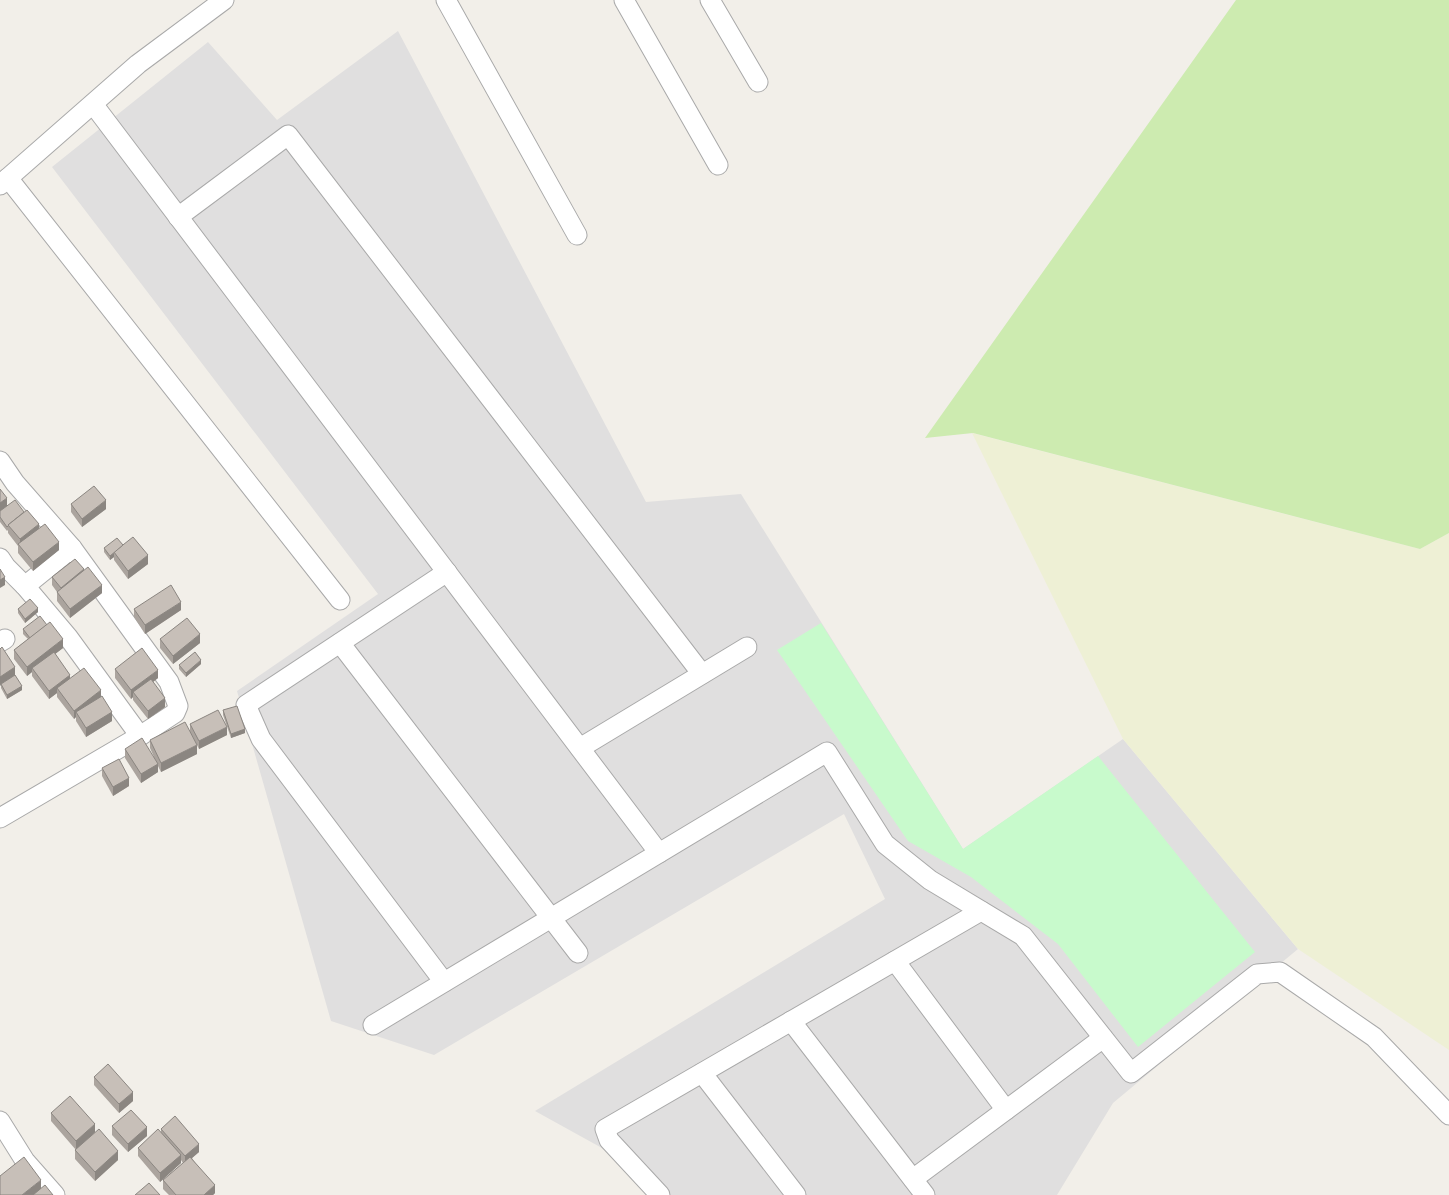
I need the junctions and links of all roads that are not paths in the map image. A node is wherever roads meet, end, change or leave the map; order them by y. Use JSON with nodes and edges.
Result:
{"nodes":[{"id":1,"x":224,"y":0,"type":"edge"},
{"id":2,"x":446,"y":0,"type":"edge"},
{"id":3,"x":624,"y":0,"type":"edge"},
{"id":4,"x":710,"y":0,"type":"edge"},
{"id":5,"x":758,"y":82,"type":"dead end"},
{"id":6,"x":93,"y":104,"type":"junction"},
{"id":7,"x":718,"y":165,"type":"dead end"},
{"id":8,"x":4,"y":182,"type":"edge"},
{"id":9,"x":178,"y":217,"type":"junction"},
{"id":10,"x":577,"y":235,"type":"dead end"},
{"id":11,"x":0,"y":461,"type":"edge"},
{"id":12,"x":72,"y":548,"type":"junction"},
{"id":13,"x":0,"y":558,"type":"edge"},
{"id":14,"x":447,"y":572,"type":"junction"},
{"id":15,"x":25,"y":586,"type":"junction"},
{"id":16,"x":340,"y":600,"type":"dead end"},
{"id":17,"x":340,"y":642,"type":"junction"},
{"id":18,"x":747,"y":647,"type":"dead end"},
{"id":19,"x":702,"y":674,"type":"junction"},
{"id":20,"x":140,"y":736,"type":"junction"},
{"id":21,"x":580,"y":748,"type":"junction"},
{"id":22,"x":0,"y":818,"type":"edge"},
{"id":23,"x":659,"y":852,"type":"junction"},
{"id":24,"x":981,"y":911,"type":"junction"},
{"id":25,"x":551,"y":918,"type":"junction"},
{"id":26,"x":578,"y":953,"type":"dead end"},
{"id":27,"x":895,"y":961,"type":"junction"},
{"id":28,"x":444,"y":982,"type":"junction"},
{"id":29,"x":791,"y":1021,"type":"junction"},
{"id":30,"x":373,"y":1025,"type":"dead end"},
{"id":31,"x":1103,"y":1038,"type":"junction"},
{"id":32,"x":702,"y":1073,"type":"junction"},
{"id":33,"x":1006,"y":1110,"type":"junction"},
{"id":34,"x":1449,"y":1115,"type":"edge"},
{"id":35,"x":0,"y":1121,"type":"edge"},
{"id":36,"x":913,"y":1179,"type":"junction"},
{"id":37,"x":55,"y":1195,"type":"edge"},
{"id":38,"x":660,"y":1195,"type":"edge"},
{"id":39,"x":796,"y":1195,"type":"edge"},
{"id":40,"x":925,"y":1195,"type":"edge"}],
"edges":[{"from":1,"to":6,"type":"street"},
{"from":2,"to":10,"type":"street"},
{"from":3,"to":7,"type":"street"},
{"from":4,"to":5,"type":"street"},
{"from":6,"to":8,"type":"street"},
{"from":6,"to":9,"type":"street"},
{"from":8,"to":16,"type":"street"},
{"from":9,"to":14,"type":"street"},
{"from":9,"to":19,"type":"street"},
{"from":11,"to":12,"type":"street"},
{"from":12,"to":15,"type":"street"},
{"from":12,"to":20,"type":"street"},
{"from":13,"to":15,"type":"street"},
{"from":14,"to":17,"type":"street"},
{"from":14,"to":21,"type":"street"},
{"from":15,"to":20,"type":"street"},
{"from":17,"to":25,"type":"street"},
{"from":17,"to":28,"type":"street"},
{"from":18,"to":19,"type":"street"},
{"from":19,"to":21,"type":"street"},
{"from":20,"to":22,"type":"street"},
{"from":21,"to":23,"type":"street"},
{"from":23,"to":24,"type":"street"},
{"from":23,"to":25,"type":"street"},
{"from":24,"to":27,"type":"street"},
{"from":24,"to":31,"type":"street"},
{"from":25,"to":26,"type":"street"},
{"from":25,"to":28,"type":"street"},
{"from":27,"to":29,"type":"street"},
{"from":27,"to":33,"type":"street"},
{"from":28,"to":30,"type":"street"},
{"from":29,"to":32,"type":"street"},
{"from":29,"to":36,"type":"street"},
{"from":31,"to":33,"type":"street"},
{"from":31,"to":34,"type":"street"},
{"from":32,"to":38,"type":"street"},
{"from":32,"to":39,"type":"street"},
{"from":33,"to":36,"type":"street"},
{"from":35,"to":37,"type":"street"},
{"from":36,"to":40,"type":"street"}]}
